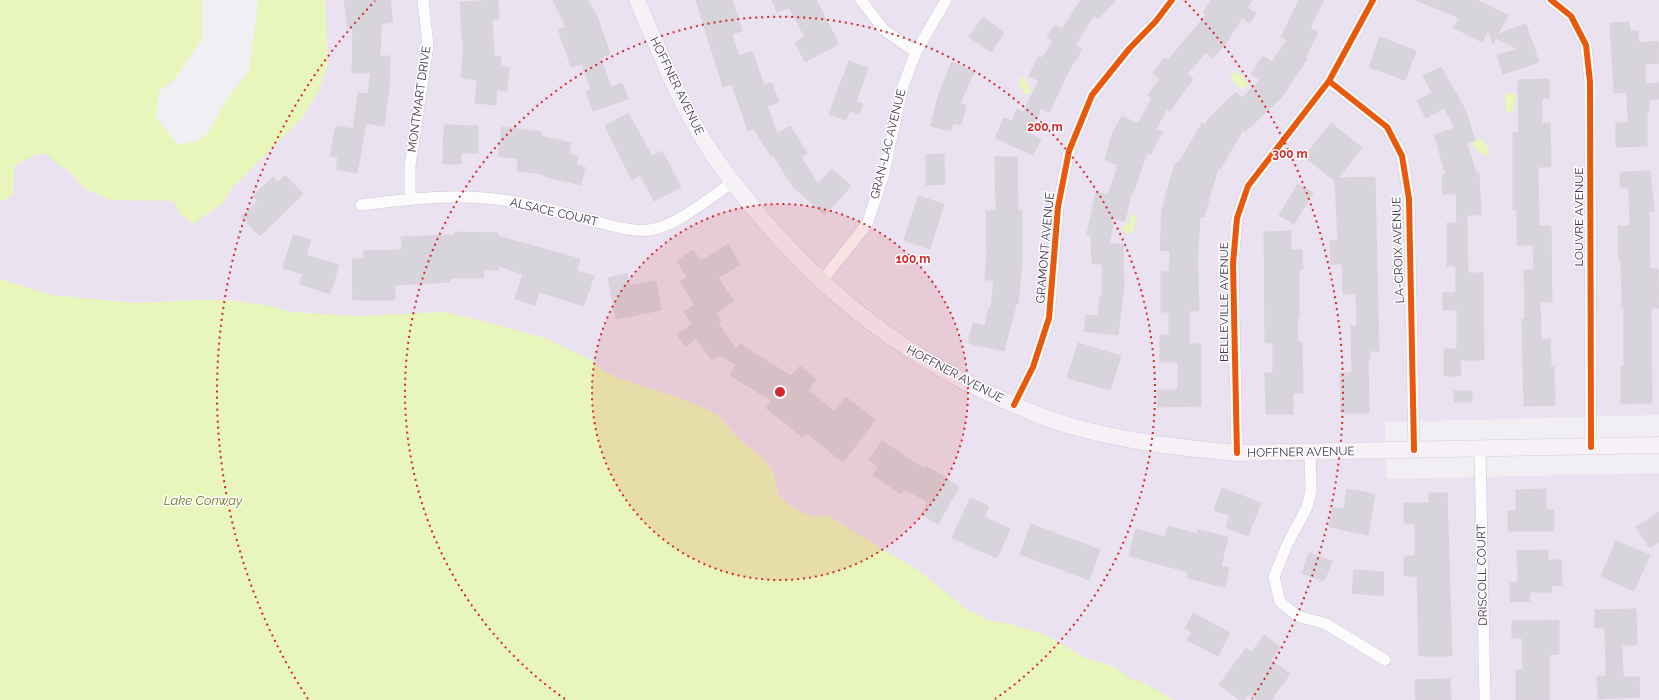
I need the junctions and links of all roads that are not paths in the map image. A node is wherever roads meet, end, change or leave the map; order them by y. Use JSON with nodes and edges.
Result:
{"nodes":[{"id":1,"x":423,"y":0,"type":"edge"},
{"id":2,"x":638,"y":0,"type":"edge"},
{"id":3,"x":861,"y":0,"type":"edge"},
{"id":4,"x":946,"y":0,"type":"edge"},
{"id":5,"x":1172,"y":0,"type":"edge"},
{"id":6,"x":1372,"y":0,"type":"edge"},
{"id":7,"x":1552,"y":0,"type":"edge"},
{"id":8,"x":916,"y":52,"type":"junction"},
{"id":9,"x":1329,"y":81,"type":"junction"},
{"id":10,"x":733,"y":182,"type":"junction"},
{"id":11,"x":410,"y":198,"type":"junction"},
{"id":12,"x":361,"y":205,"type":"dead end"},
{"id":13,"x":821,"y":282,"type":"junction"},
{"id":14,"x":1014,"y":405,"type":"junction"},
{"id":15,"x":1659,"y":445,"type":"edge"},
{"id":16,"x":1591,"y":447,"type":"junction"},
{"id":17,"x":1414,"y":450,"type":"junction"},
{"id":18,"x":1480,"y":450,"type":"junction"},
{"id":19,"x":1237,"y":453,"type":"junction"},
{"id":20,"x":1310,"y":453,"type":"junction"},
{"id":21,"x":1385,"y":660,"type":"dead end"},
{"id":22,"x":1485,"y":700,"type":"edge"}],
"edges":[{"from":1,"to":11,"type":"street","name":"MONTMART DRIVE"},
{"from":2,"to":10,"type":"main road","name":"HOFFNER AVENUE"},
{"from":3,"to":8,"type":"street"},
{"from":4,"to":8,"type":"street","name":"GRAN-LAC AVENUE"},
{"from":5,"to":14,"type":"street","name":"GRAMONT AVENUE"},
{"from":6,"to":9,"type":"street","name":"BELLEVILLE AVENUE"},
{"from":7,"to":16,"type":"street","name":"LOUVRE AVENUE"},
{"from":8,"to":13,"type":"street","name":"GRAN-LAC AVENUE"},
{"from":9,"to":17,"type":"street","name":"LA-CROIX AVENUE"},
{"from":9,"to":19,"type":"street","name":"BELLEVILLE AVENUE"},
{"from":10,"to":11,"type":"street","name":"ALSACE COURT"},
{"from":10,"to":13,"type":"main road","name":"HOFFNER AVENUE"},
{"from":11,"to":12,"type":"street","name":"ALSACE COURT"},
{"from":13,"to":14,"type":"main road","name":"HOFFNER AVENUE"},
{"from":14,"to":19,"type":"main road","name":"HOFFNER AVENUE"},
{"from":15,"to":16,"type":"main road","name":"HOFFNER AVENUE"},
{"from":16,"to":18,"type":"main road","name":"HOFFNER AVENUE"},
{"from":17,"to":18,"type":"main road","name":"HOFFNER AVENUE"},
{"from":17,"to":20,"type":"main road","name":"HOFFNER AVENUE"},
{"from":18,"to":22,"type":"street","name":"DRISCOLL COURT"},
{"from":19,"to":20,"type":"main road","name":"HOFFNER AVENUE"},
{"from":20,"to":21,"type":"street"}]}
